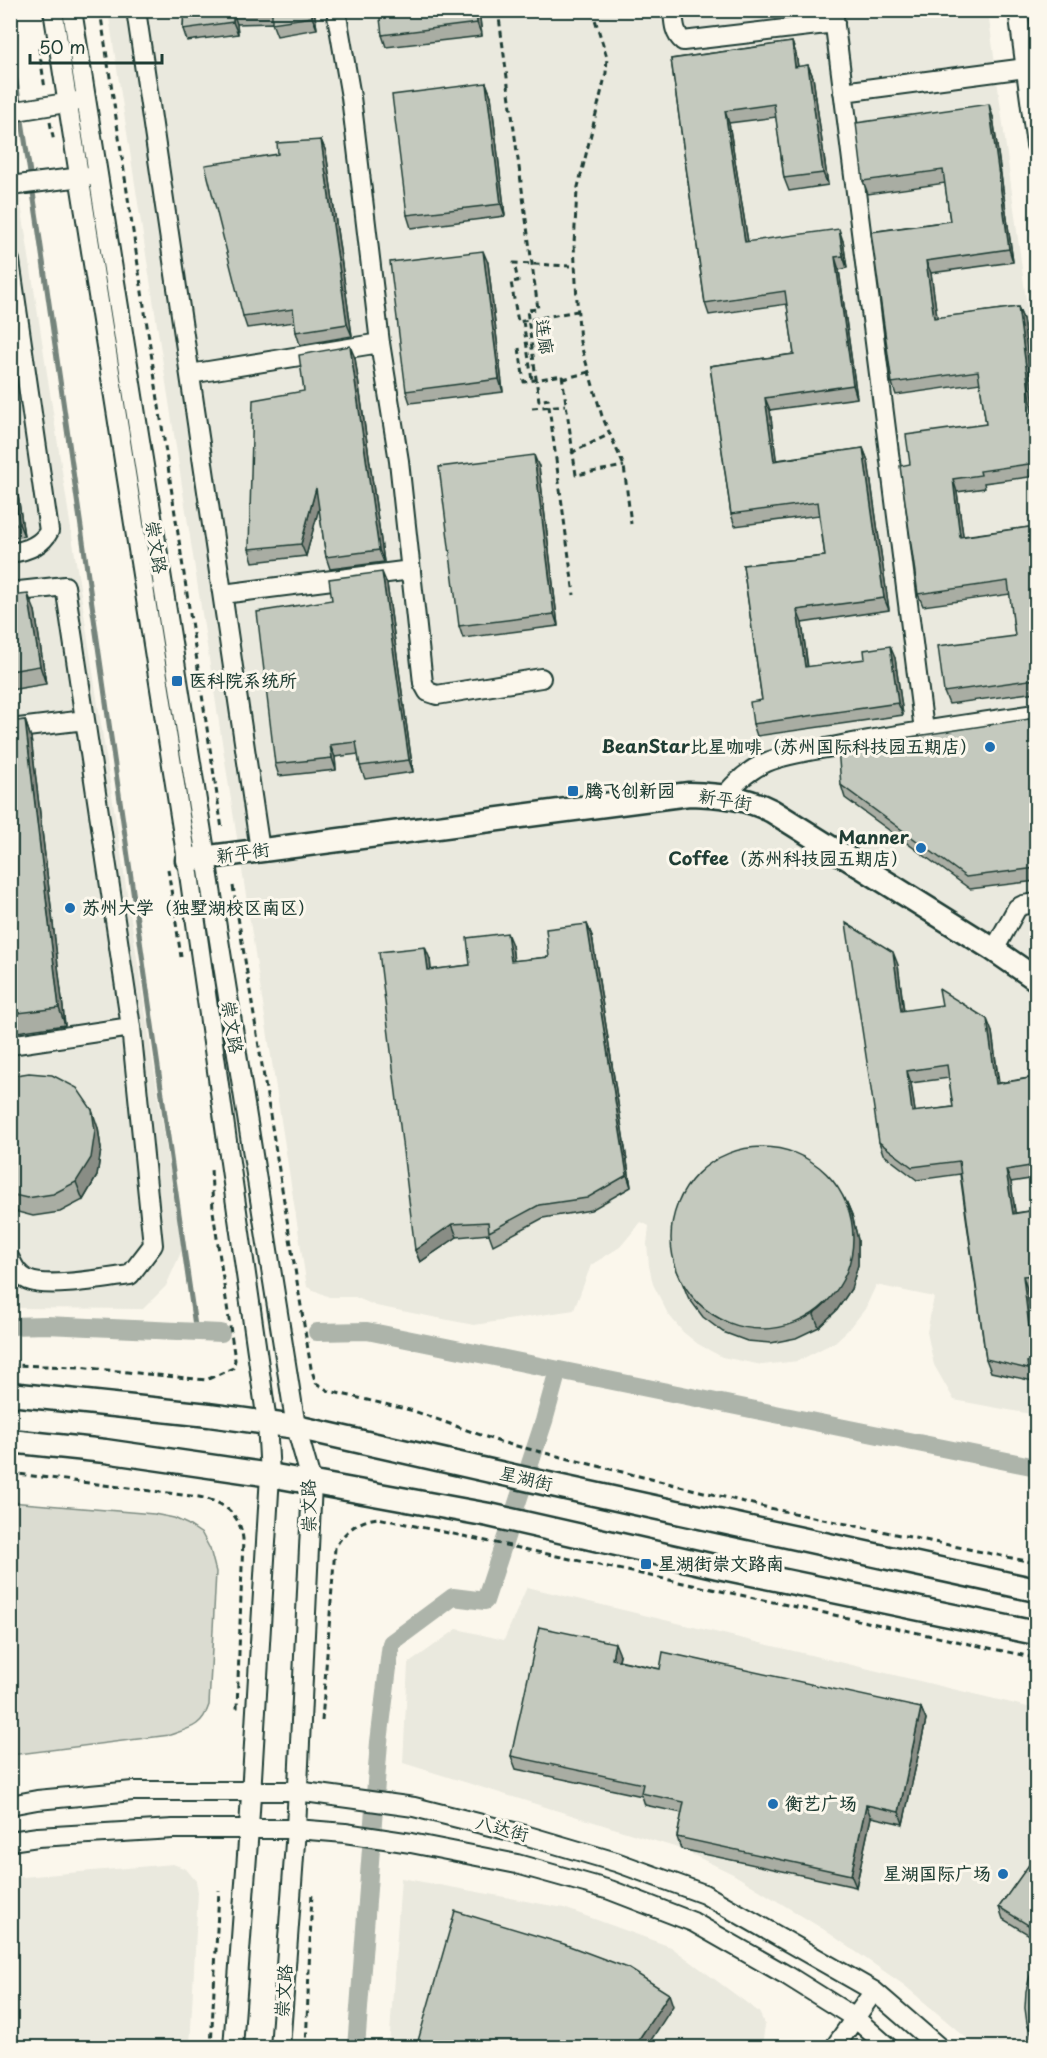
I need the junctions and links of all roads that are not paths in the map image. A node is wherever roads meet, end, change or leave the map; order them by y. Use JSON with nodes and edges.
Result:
{"nodes":[{"id":1,"x":53,"y":10,"type":"edge"},
{"id":2,"x":72,"y":10,"type":"edge"},
{"id":3,"x":136,"y":10,"type":"edge"},
{"id":4,"x":336,"y":10,"type":"edge"},
{"id":5,"x":673,"y":10,"type":"edge"},
{"id":6,"x":1018,"y":10,"type":"edge"},
{"id":7,"x":834,"y":17,"type":"edge"},
{"id":8,"x":1026,"y":68,"type":"junction"},
{"id":9,"x":843,"y":92,"type":"junction"},
{"id":10,"x":86,"y":100,"type":"junction"},
{"id":11,"x":67,"y":103,"type":"junction"},
{"id":12,"x":10,"y":112,"type":"edge"},
{"id":13,"x":1036,"y":145,"type":"edge"},
{"id":14,"x":98,"y":174,"type":"junction"},
{"id":15,"x":79,"y":177,"type":"junction"},
{"id":16,"x":10,"y":186,"type":"edge"},
{"id":17,"x":10,"y":261,"type":"edge"},
{"id":18,"x":380,"y":343,"type":"junction"},
{"id":19,"x":190,"y":374,"type":"junction"},
{"id":20,"x":10,"y":553,"type":"edge"},
{"id":21,"x":411,"y":570,"type":"junction"},
{"id":22,"x":10,"y":592,"type":"edge"},
{"id":23,"x":223,"y":594,"type":"junction"},
{"id":24,"x":541,"y":678,"type":"dead end"},
{"id":25,"x":1036,"y":714,"type":"edge"},
{"id":26,"x":85,"y":720,"type":"junction"},
{"id":27,"x":10,"y":729,"type":"edge"},
{"id":28,"x":924,"y":730,"type":"junction"},
{"id":29,"x":724,"y":796,"type":"junction"},
{"id":30,"x":260,"y":850,"type":"junction"},
{"id":31,"x":186,"y":859,"type":"junction"},
{"id":32,"x":1036,"y":903,"type":"edge"},
{"id":33,"x":994,"y":950,"type":"junction"},
{"id":34,"x":1036,"y":979,"type":"edge"},
{"id":35,"x":131,"y":1027,"type":"junction"},
{"id":36,"x":10,"y":1045,"type":"edge"},
{"id":37,"x":10,"y":1260,"type":"edge"},
{"id":38,"x":10,"y":1394,"type":"edge"},
{"id":39,"x":267,"y":1422,"type":"junction"},
{"id":40,"x":296,"y":1427,"type":"junction"},
{"id":41,"x":10,"y":1441,"type":"edge"},
{"id":42,"x":270,"y":1475,"type":"junction"},
{"id":43,"x":312,"y":1483,"type":"junction"},
{"id":44,"x":1036,"y":1590,"type":"edge"},
{"id":45,"x":1036,"y":1633,"type":"edge"},
{"id":46,"x":297,"y":1791,"type":"junction"},
{"id":47,"x":251,"y":1792,"type":"junction"},
{"id":48,"x":10,"y":1805,"type":"edge"},
{"id":49,"x":249,"y":1828,"type":"junction"},
{"id":50,"x":296,"y":1829,"type":"junction"},
{"id":51,"x":10,"y":1841,"type":"edge"},
{"id":52,"x":874,"y":1991,"type":"junction"},
{"id":53,"x":855,"y":2018,"type":"junction"},
{"id":54,"x":233,"y":2048,"type":"edge"},
{"id":55,"x":280,"y":2048,"type":"edge"},
{"id":56,"x":834,"y":2048,"type":"edge"},
{"id":57,"x":889,"y":2048,"type":"edge"},
{"id":58,"x":940,"y":2048,"type":"edge"}],
"edges":[{"from":1,"to":11,"type":"street","name":"崇文路"},
{"from":2,"to":10,"type":"street","name":"崇文路"},
{"from":3,"to":19,"type":"street"},
{"from":4,"to":18,"type":"street"},
{"from":5,"to":7,"type":"street"},
{"from":6,"to":8,"type":"street"},
{"from":7,"to":9,"type":"street"},
{"from":8,"to":9,"type":"street"},
{"from":8,"to":13,"type":"street"},
{"from":9,"to":28,"type":"street"},
{"from":10,"to":11,"type":"street"},
{"from":10,"to":14,"type":"street","name":"崇文路"},
{"from":11,"to":12,"type":"street"},
{"from":11,"to":15,"type":"street","name":"崇文路"},
{"from":14,"to":15,"type":"street"},
{"from":14,"to":31,"type":"street","name":"崇文路"},
{"from":15,"to":16,"type":"street"},
{"from":15,"to":31,"type":"street","name":"崇文路"},
{"from":17,"to":20,"type":"street"},
{"from":18,"to":19,"type":"street"},
{"from":18,"to":21,"type":"street"},
{"from":19,"to":23,"type":"street"},
{"from":21,"to":23,"type":"street"},
{"from":21,"to":24,"type":"street"},
{"from":22,"to":26,"type":"street"},
{"from":23,"to":30,"type":"street"},
{"from":25,"to":28,"type":"street"},
{"from":26,"to":27,"type":"street"},
{"from":26,"to":35,"type":"street"},
{"from":28,"to":29,"type":"street"},
{"from":29,"to":30,"type":"main road","name":"新平街"},
{"from":29,"to":33,"type":"main road","name":"新平街"},
{"from":30,"to":31,"type":"main road","name":"新平街"},
{"from":31,"to":39,"type":"street","name":"崇文路"},
{"from":31,"to":40,"type":"street","name":"崇文路"},
{"from":32,"to":33,"type":"street"},
{"from":33,"to":34,"type":"main road","name":"新平街"},
{"from":35,"to":36,"type":"street"},
{"from":35,"to":37,"type":"street"},
{"from":38,"to":39,"type":"main road","name":"星湖街"},
{"from":39,"to":40,"type":"main road","name":"星湖街"},
{"from":39,"to":42,"type":"street","name":"崇文路"},
{"from":40,"to":43,"type":"street","name":"崇文路"},
{"from":40,"to":44,"type":"main road","name":"星湖街"},
{"from":41,"to":42,"type":"main road"},
{"from":42,"to":43,"type":"main road"},
{"from":42,"to":47,"type":"street","name":"崇文路"},
{"from":43,"to":45,"type":"main road"},
{"from":43,"to":46,"type":"street","name":"崇文路"},
{"from":46,"to":47,"type":"street","name":"八达街"},
{"from":46,"to":50,"type":"street","name":"崇文路"},
{"from":46,"to":52,"type":"street","name":"八达街"},
{"from":47,"to":48,"type":"street","name":"八达街"},
{"from":47,"to":49,"type":"street","name":"崇文路"},
{"from":49,"to":50,"type":"street","name":"八达街"},
{"from":49,"to":51,"type":"street","name":"八达街"},
{"from":49,"to":54,"type":"street","name":"崇文路"},
{"from":50,"to":53,"type":"street","name":"八达街"},
{"from":50,"to":55,"type":"street","name":"崇文路"},
{"from":52,"to":53,"type":"street"},
{"from":52,"to":58,"type":"street","name":"八达街"},
{"from":53,"to":56,"type":"street"},
{"from":53,"to":57,"type":"street","name":"八达街"}]}
